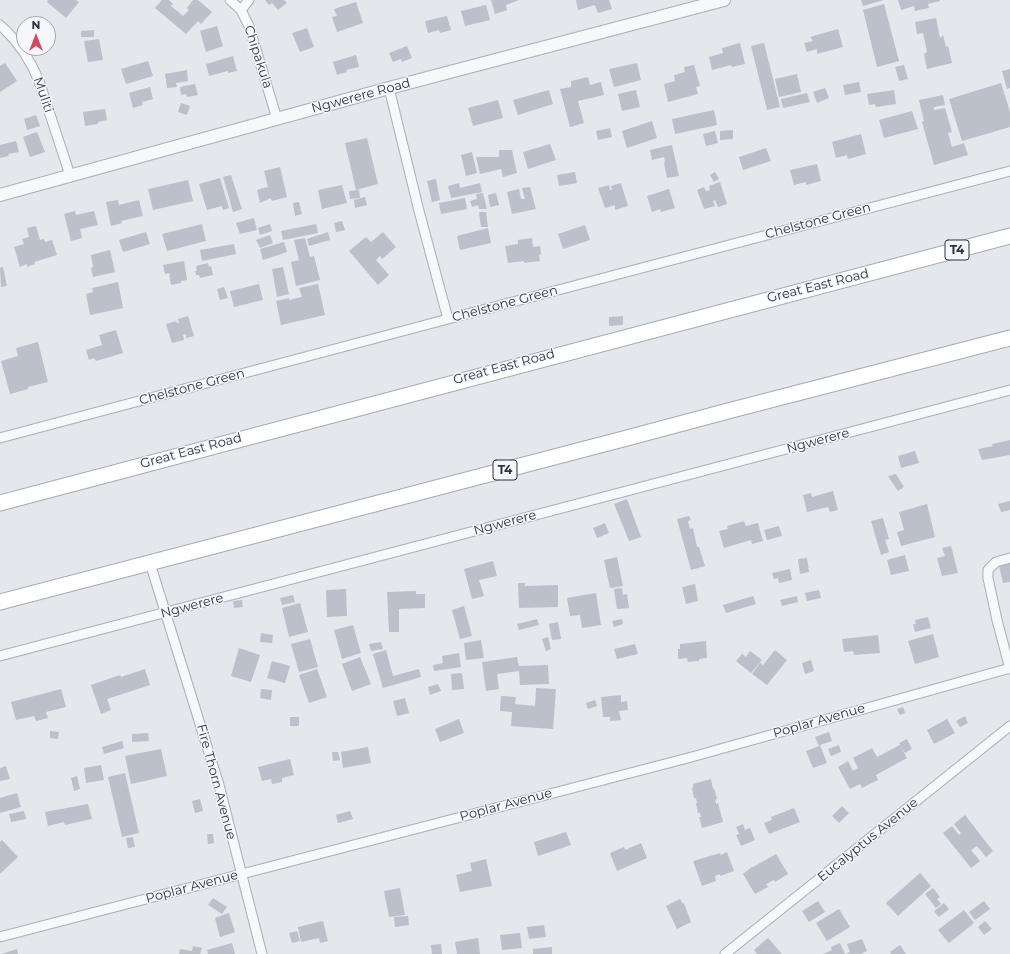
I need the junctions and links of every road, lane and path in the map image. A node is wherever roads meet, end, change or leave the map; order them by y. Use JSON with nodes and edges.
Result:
{"nodes":[{"id":1,"x":230,"y":0,"type":"edge"},
{"id":2,"x":249,"y":0,"type":"edge"},
{"id":3,"x":724,"y":0,"type":"edge"},
{"id":4,"x":241,"y":10,"type":"junction"},
{"id":5,"x":0,"y":25,"type":"edge"},
{"id":6,"x":389,"y":88,"type":"junction"},
{"id":7,"x":277,"y":119,"type":"junction"},
{"id":8,"x":1010,"y":171,"type":"edge"},
{"id":9,"x":70,"y":175,"type":"junction"},
{"id":10,"x":0,"y":195,"type":"edge"},
{"id":11,"x":1010,"y":236,"type":"edge"},
{"id":12,"x":448,"y":318,"type":"junction"},
{"id":13,"x":1010,"y":338,"type":"edge"},
{"id":14,"x":1010,"y":390,"type":"edge"},
{"id":15,"x":0,"y":438,"type":"edge"},
{"id":16,"x":0,"y":503,"type":"edge"},
{"id":17,"x":1010,"y":558,"type":"edge"},
{"id":18,"x":150,"y":563,"type":"junction"},
{"id":19,"x":0,"y":602,"type":"edge"},
{"id":20,"x":165,"y":612,"type":"junction"},
{"id":21,"x":0,"y":656,"type":"edge"},
{"id":22,"x":1010,"y":668,"type":"edge"},
{"id":23,"x":1010,"y":726,"type":"edge"},
{"id":24,"x":240,"y":874,"type":"junction"},
{"id":25,"x":0,"y":937,"type":"edge"},
{"id":26,"x":262,"y":954,"type":"edge"},
{"id":27,"x":725,"y":954,"type":"edge"}],
"edges":[{"from":1,"to":4,"type":"street","name":"Chipakula"},
{"from":2,"to":4,"type":"street"},
{"from":3,"to":6,"type":"street","name":"Ngwerere Road"},
{"from":4,"to":7,"type":"street","name":"Chipakula"},
{"from":5,"to":9,"type":"street","name":"Muliti"},
{"from":6,"to":7,"type":"street","name":"Ngwerere Road"},
{"from":6,"to":12,"type":"street"},
{"from":7,"to":9,"type":"street","name":"Ngwerere Road"},
{"from":8,"to":12,"type":"street","name":"Chelstone Green"},
{"from":9,"to":10,"type":"street","name":"Ngwerere Road"},
{"from":11,"to":16,"type":"main road","name":"Great East Road","number":"T4"},
{"from":12,"to":15,"type":"street","name":"Chelstone Green"},
{"from":13,"to":18,"type":"main road","number":"T4"},
{"from":14,"to":20,"type":"street","name":"Ngwerere"},
{"from":17,"to":22,"type":"street"},
{"from":18,"to":19,"type":"main road","number":"T4"},
{"from":18,"to":20,"type":"street","name":"Fire Thorn Avenue"},
{"from":20,"to":21,"type":"street","name":"Ngwerere"},
{"from":20,"to":24,"type":"street","name":"Fire Thorn Avenue"},
{"from":22,"to":24,"type":"street","name":"Poplar Avenue"},
{"from":23,"to":27,"type":"street","name":"Eucalyptus Avenue"},
{"from":24,"to":25,"type":"street","name":"Poplar Avenue"},
{"from":24,"to":26,"type":"street","name":"Fire Thorn Avenue"}]}
